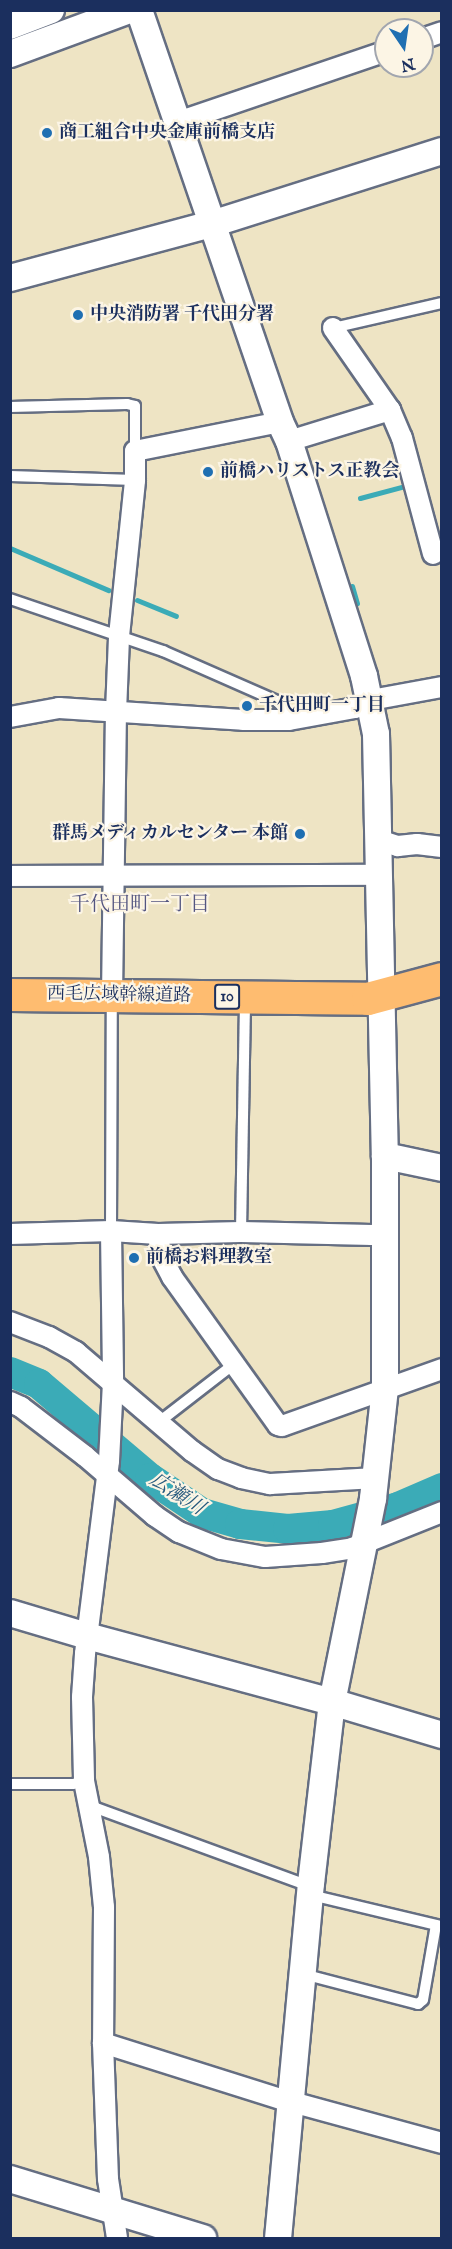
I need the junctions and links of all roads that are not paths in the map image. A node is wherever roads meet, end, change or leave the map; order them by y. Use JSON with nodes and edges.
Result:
{"nodes":[{"id":1,"x":51,"y":10,"type":"edge"},
{"id":2,"x":129,"y":10,"type":"edge"},
{"id":3,"x":139,"y":10,"type":"edge"},
{"id":4,"x":10,"y":26,"type":"edge"},
{"id":5,"x":10,"y":54,"type":"edge"},
{"id":6,"x":374,"y":55,"type":"edge"},
{"id":7,"x":178,"y":122,"type":"junction"},
{"id":8,"x":441,"y":151,"type":"edge"},
{"id":9,"x":212,"y":224,"type":"junction"},
{"id":10,"x":10,"y":278,"type":"edge"},
{"id":11,"x":441,"y":303,"type":"edge"},
{"id":12,"x":333,"y":328,"type":"joint"},
{"id":13,"x":10,"y":407,"type":"edge"},
{"id":14,"x":390,"y":410,"type":"junction"},
{"id":15,"x":284,"y":431,"type":"junction"},
{"id":16,"x":135,"y":451,"type":"junction"},
{"id":17,"x":10,"y":476,"type":"edge"},
{"id":18,"x":135,"y":480,"type":"junction"},
{"id":19,"x":437,"y":560,"type":"edge"},
{"id":20,"x":10,"y":599,"type":"edge"},
{"id":21,"x":119,"y":636,"type":"junction"},
{"id":22,"x":441,"y":687,"type":"edge"},
{"id":23,"x":371,"y":700,"type":"junction"},
{"id":24,"x":116,"y":712,"type":"junction"},
{"id":25,"x":10,"y":717,"type":"edge"},
{"id":26,"x":289,"y":720,"type":"junction"},
{"id":27,"x":379,"y":840,"type":"junction"},
{"id":28,"x":441,"y":847,"type":"edge"},
{"id":29,"x":380,"y":875,"type":"junction"},
{"id":30,"x":10,"y":876,"type":"edge"},
{"id":31,"x":113,"y":876,"type":"junction"},
{"id":32,"x":441,"y":979,"type":"edge"},
{"id":33,"x":10,"y":995,"type":"edge"},
{"id":34,"x":112,"y":996,"type":"junction"},
{"id":35,"x":245,"y":997,"type":"junction"},
{"id":36,"x":382,"y":997,"type":"junction"},
{"id":37,"x":385,"y":1156,"type":"junction"},
{"id":38,"x":441,"y":1168,"type":"edge"},
{"id":39,"x":111,"y":1231,"type":"junction"},
{"id":40,"x":242,"y":1232,"type":"junction"},
{"id":41,"x":386,"y":1232,"type":"junction"},
{"id":42,"x":10,"y":1234,"type":"edge"},
{"id":43,"x":158,"y":1234,"type":"junction"},
{"id":44,"x":10,"y":1322,"type":"edge"},
{"id":45,"x":234,"y":1364,"type":"junction"},
{"id":46,"x":441,"y":1369,"type":"edge"},
{"id":47,"x":113,"y":1382,"type":"junction"},
{"id":48,"x":385,"y":1388,"type":"junction"},
{"id":49,"x":10,"y":1402,"type":"edge"},
{"id":50,"x":159,"y":1422,"type":"junction"},
{"id":51,"x":108,"y":1469,"type":"junction"},
{"id":52,"x":374,"y":1489,"type":"junction"},
{"id":53,"x":441,"y":1512,"type":"edge"},
{"id":54,"x":363,"y":1539,"type":"junction"},
{"id":55,"x":10,"y":1613,"type":"edge"},
{"id":56,"x":87,"y":1636,"type":"junction"},
{"id":57,"x":332,"y":1702,"type":"junction"},
{"id":58,"x":441,"y":1735,"type":"edge"},
{"id":59,"x":84,"y":1781,"type":"junction"},
{"id":60,"x":10,"y":1784,"type":"edge"},
{"id":61,"x":89,"y":1808,"type":"junction"},
{"id":62,"x":311,"y":1889,"type":"junction"},
{"id":63,"x":439,"y":1926,"type":"edge"},
{"id":64,"x":303,"y":1974,"type":"junction"},
{"id":65,"x":103,"y":2043,"type":"junction"},
{"id":66,"x":291,"y":2100,"type":"junction"},
{"id":67,"x":441,"y":2143,"type":"edge"},
{"id":68,"x":10,"y":2179,"type":"edge"},
{"id":69,"x":111,"y":2211,"type":"junction"},
{"id":70,"x":117,"y":2238,"type":"edge"},
{"id":71,"x":203,"y":2238,"type":"edge"},
{"id":72,"x":278,"y":2238,"type":"edge"}],
"edges":[{"from":1,"to":4,"type":"street"},
{"from":2,"to":5,"type":"street"},
{"from":3,"to":7,"type":"street"},
{"from":6,"to":7,"type":"street"},
{"from":7,"to":9,"type":"street"},
{"from":8,"to":9,"type":"street"},
{"from":9,"to":10,"type":"street"},
{"from":9,"to":15,"type":"street"},
{"from":11,"to":12,"type":"lane"},
{"from":12,"to":14,"type":"street"},
{"from":13,"to":16,"type":"lane"},
{"from":14,"to":15,"type":"street"},
{"from":14,"to":19,"type":"street"},
{"from":15,"to":16,"type":"street"},
{"from":15,"to":23,"type":"street"},
{"from":16,"to":18,"type":"street"},
{"from":17,"to":18,"type":"lane"},
{"from":18,"to":21,"type":"street"},
{"from":20,"to":21,"type":"lane"},
{"from":21,"to":24,"type":"street"},
{"from":21,"to":26,"type":"lane"},
{"from":22,"to":23,"type":"street"},
{"from":23,"to":26,"type":"street"},
{"from":23,"to":27,"type":"street"},
{"from":24,"to":25,"type":"street"},
{"from":24,"to":26,"type":"street"},
{"from":24,"to":31,"type":"street"},
{"from":27,"to":28,"type":"street"},
{"from":27,"to":29,"type":"street"},
{"from":29,"to":31,"type":"street"},
{"from":29,"to":36,"type":"street"},
{"from":30,"to":31,"type":"street"},
{"from":31,"to":34,"type":"street"},
{"from":32,"to":36,"type":"main road","name":"西毛広域幹線道路","number":"10"},
{"from":33,"to":34,"type":"main road","name":"西毛広域幹線道路","number":"10"},
{"from":34,"to":35,"type":"main road","name":"西毛広域幹線道路","number":"10"},
{"from":34,"to":39,"type":"lane"},
{"from":35,"to":36,"type":"main road","name":"西毛広域幹線道路","number":"10"},
{"from":35,"to":40,"type":"lane"},
{"from":36,"to":37,"type":"street"},
{"from":37,"to":38,"type":"street"},
{"from":37,"to":41,"type":"street"},
{"from":39,"to":42,"type":"street"},
{"from":39,"to":43,"type":"street"},
{"from":39,"to":47,"type":"street"},
{"from":40,"to":41,"type":"street"},
{"from":40,"to":43,"type":"street"},
{"from":41,"to":48,"type":"street"},
{"from":43,"to":45,"type":"street"},
{"from":44,"to":47,"type":"street"},
{"from":45,"to":48,"type":"street"},
{"from":45,"to":50,"type":"lane"},
{"from":46,"to":48,"type":"street"},
{"from":47,"to":50,"type":"street"},
{"from":47,"to":51,"type":"street"},
{"from":48,"to":52,"type":"street"},
{"from":49,"to":51,"type":"street"},
{"from":50,"to":52,"type":"street"},
{"from":51,"to":54,"type":"street"},
{"from":51,"to":56,"type":"street"},
{"from":52,"to":54,"type":"street"},
{"from":53,"to":54,"type":"street"},
{"from":54,"to":57,"type":"street"},
{"from":55,"to":56,"type":"street"},
{"from":56,"to":57,"type":"street"},
{"from":56,"to":59,"type":"street"},
{"from":57,"to":58,"type":"street"},
{"from":57,"to":62,"type":"street"},
{"from":59,"to":60,"type":"lane"},
{"from":59,"to":61,"type":"street"},
{"from":61,"to":62,"type":"lane"},
{"from":61,"to":65,"type":"street"},
{"from":62,"to":63,"type":"lane"},
{"from":62,"to":64,"type":"street"},
{"from":63,"to":64,"type":"lane"},
{"from":64,"to":66,"type":"street"},
{"from":65,"to":66,"type":"street"},
{"from":65,"to":69,"type":"street"},
{"from":66,"to":67,"type":"street"},
{"from":66,"to":72,"type":"street"},
{"from":68,"to":69,"type":"street"},
{"from":69,"to":70,"type":"street"},
{"from":69,"to":71,"type":"street"}]}
